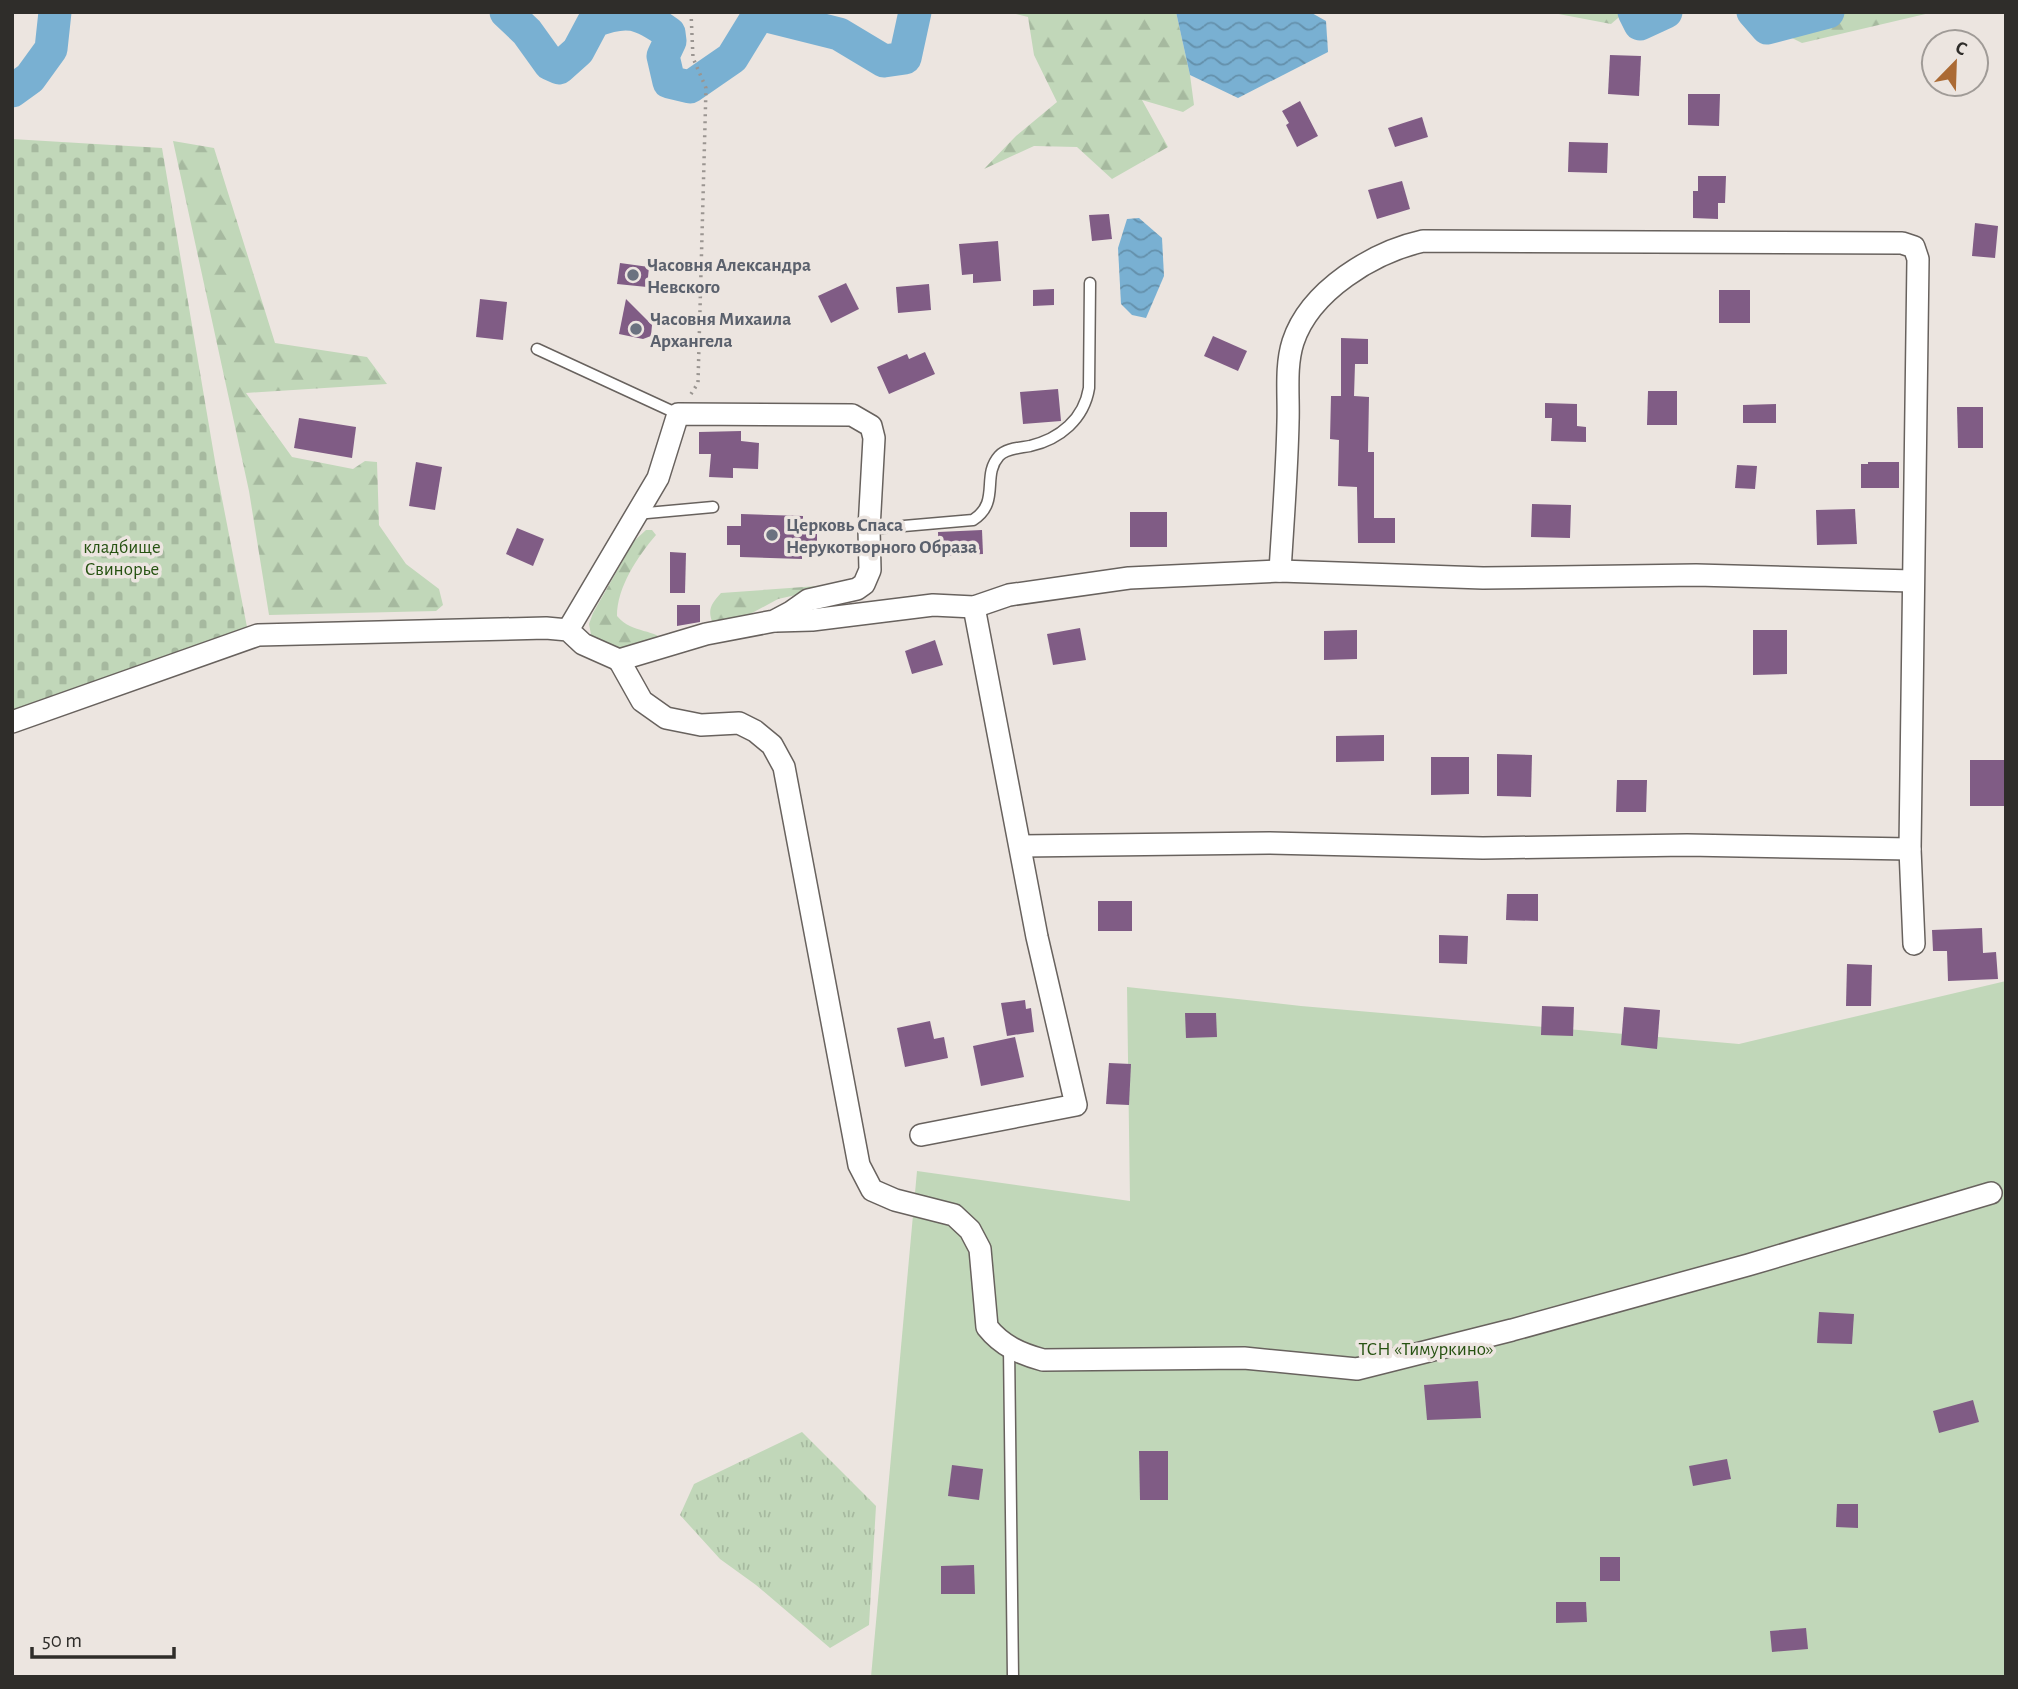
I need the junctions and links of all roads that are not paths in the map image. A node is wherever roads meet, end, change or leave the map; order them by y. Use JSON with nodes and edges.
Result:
{"nodes":[{"id":1,"x":1090,"y":283,"type":"dead end"},
{"id":2,"x":537,"y":349,"type":"dead end"},
{"id":3,"x":678,"y":414,"type":"junction"},
{"id":4,"x":713,"y":507,"type":"dead end"},
{"id":5,"x":636,"y":514,"type":"junction"},
{"id":6,"x":869,"y":529,"type":"junction"},
{"id":7,"x":1280,"y":571,"type":"junction"},
{"id":8,"x":1912,"y":582,"type":"junction"},
{"id":9,"x":974,"y":607,"type":"junction"},
{"id":10,"x":774,"y":621,"type":"junction"},
{"id":11,"x":568,"y":630,"type":"junction"},
{"id":12,"x":619,"y":660,"type":"junction"},
{"id":13,"x":12,"y":722,"type":"edge"},
{"id":14,"x":1021,"y":846,"type":"junction"},
{"id":15,"x":1910,"y":849,"type":"junction"},
{"id":16,"x":1914,"y":944,"type":"dead end"},
{"id":17,"x":921,"y":1135,"type":"dead end"},
{"id":18,"x":1991,"y":1193,"type":"dead end"},
{"id":19,"x":1009,"y":1347,"type":"junction"},
{"id":20,"x":1013,"y":1677,"type":"edge"}],
"edges":[{"from":1,"to":6,"type":"lane"},
{"from":2,"to":3,"type":"lane"},
{"from":3,"to":5,"type":"street"},
{"from":3,"to":6,"type":"street"},
{"from":4,"to":5,"type":"lane"},
{"from":5,"to":11,"type":"street"},
{"from":6,"to":10,"type":"street"},
{"from":7,"to":8,"type":"street"},
{"from":7,"to":8,"type":"street"},
{"from":7,"to":9,"type":"street"},
{"from":8,"to":15,"type":"street"},
{"from":9,"to":10,"type":"street"},
{"from":9,"to":14,"type":"street"},
{"from":10,"to":12,"type":"street"},
{"from":11,"to":12,"type":"street"},
{"from":11,"to":13,"type":"street"},
{"from":12,"to":19,"type":"street"},
{"from":14,"to":15,"type":"street"},
{"from":14,"to":17,"type":"street"},
{"from":15,"to":16,"type":"street"},
{"from":18,"to":19,"type":"street"},
{"from":19,"to":20,"type":"lane"}]}
